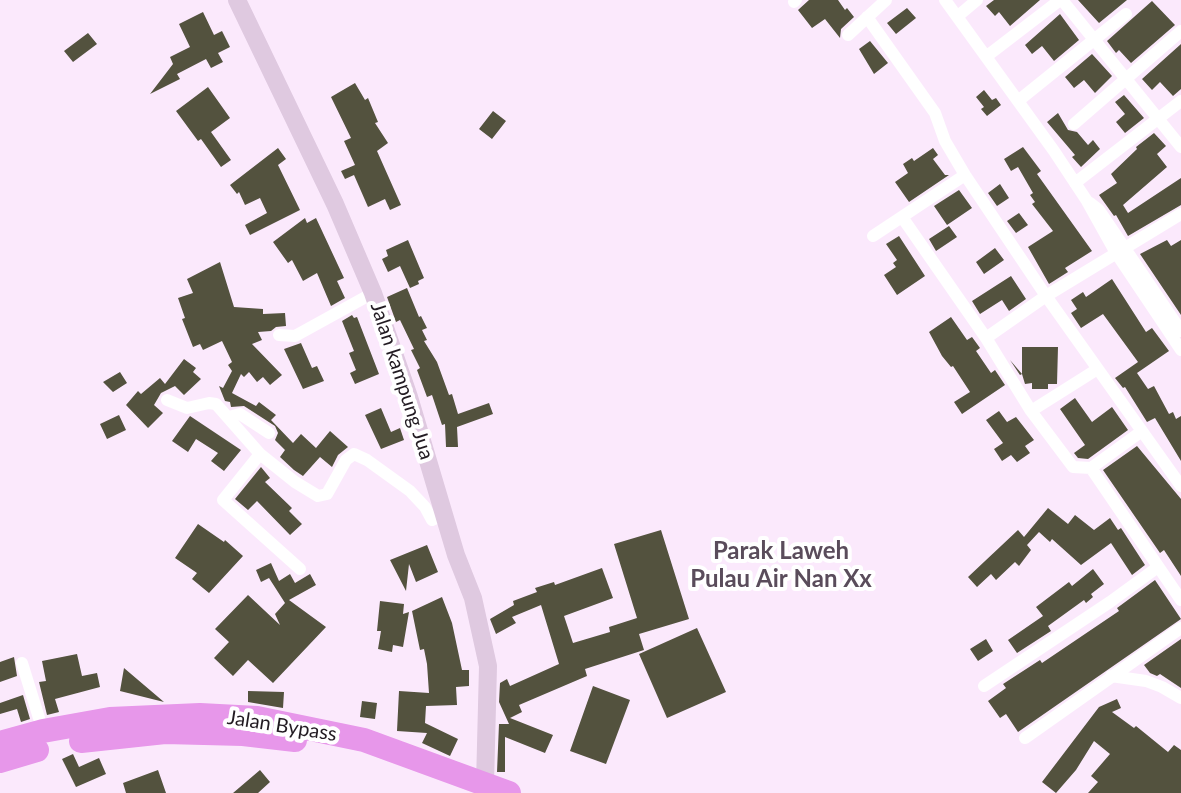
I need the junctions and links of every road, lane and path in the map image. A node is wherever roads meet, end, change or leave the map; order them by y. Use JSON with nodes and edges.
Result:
{"nodes":[{"id":1,"x":237,"y":0,"type":"edge"},
{"id":2,"x":886,"y":0,"type":"edge"},
{"id":3,"x":945,"y":0,"type":"edge"},
{"id":4,"x":977,"y":0,"type":"edge"},
{"id":5,"x":1061,"y":0,"type":"edge"},
{"id":6,"x":1126,"y":14,"type":"dead end"},
{"id":7,"x":958,"y":16,"type":"junction"},
{"id":8,"x":867,"y":17,"type":"junction"},
{"id":9,"x":1181,"y":31,"type":"edge"},
{"id":10,"x":848,"y":35,"type":"dead end"},
{"id":11,"x":1095,"y":40,"type":"junction"},
{"id":12,"x":987,"y":56,"type":"junction"},
{"id":13,"x":1126,"y":78,"type":"junction"},
{"id":14,"x":1018,"y":101,"type":"junction"},
{"id":15,"x":1181,"y":101,"type":"edge"},
{"id":16,"x":1159,"y":119,"type":"junction"},
{"id":17,"x":1074,"y":124,"type":"dead end"},
{"id":18,"x":1181,"y":147,"type":"edge"},
{"id":19,"x":965,"y":175,"type":"junction"},
{"id":20,"x":1075,"y":183,"type":"junction"},
{"id":21,"x":1181,"y":214,"type":"edge"},
{"id":22,"x":902,"y":217,"type":"junction"},
{"id":23,"x":873,"y":236,"type":"dead end"},
{"id":24,"x":1121,"y":250,"type":"junction"},
{"id":25,"x":373,"y":293,"type":"junction"},
{"id":26,"x":1046,"y":296,"type":"junction"},
{"id":27,"x":1181,"y":331,"type":"edge"},
{"id":28,"x":279,"y":335,"type":"dead end"},
{"id":29,"x":986,"y":338,"type":"junction"},
{"id":30,"x":1181,"y":350,"type":"edge"},
{"id":31,"x":1096,"y":370,"type":"junction"},
{"id":32,"x":167,"y":400,"type":"dead end"},
{"id":33,"x":1031,"y":411,"type":"junction"},
{"id":34,"x":229,"y":417,"type":"junction"},
{"id":35,"x":1142,"y":431,"type":"junction"},
{"id":36,"x":269,"y":433,"type":"dead end"},
{"id":37,"x":260,"y":454,"type":"junction"},
{"id":38,"x":1091,"y":468,"type":"junction"},
{"id":39,"x":1181,"y":486,"type":"edge"},
{"id":40,"x":443,"y":515,"type":"junction"},
{"id":41,"x":1158,"y":567,"type":"junction"},
{"id":42,"x":300,"y":569,"type":"dead end"},
{"id":43,"x":1181,"y":600,"type":"edge"},
{"id":44,"x":1181,"y":628,"type":"edge"},
{"id":45,"x":22,"y":663,"type":"dead end"},
{"id":46,"x":1111,"y":676,"type":"junction"},
{"id":47,"x":984,"y":686,"type":"dead end"},
{"id":48,"x":1181,"y":698,"type":"edge"},
{"id":49,"x":166,"y":724,"type":"junction"},
{"id":50,"x":43,"y":731,"type":"junction"},
{"id":51,"x":1025,"y":738,"type":"dead end"},
{"id":52,"x":0,"y":743,"type":"edge"},
{"id":53,"x":0,"y":761,"type":"edge"},
{"id":54,"x":475,"y":788,"type":"edge"},
{"id":55,"x":509,"y":793,"type":"edge"}],
"edges":[{"from":1,"to":25,"type":"street","name":"Jalan kampung Jua"},
{"from":2,"to":8,"type":"street"},
{"from":3,"to":7,"type":"street"},
{"from":4,"to":7,"type":"street"},
{"from":5,"to":11,"type":"street"},
{"from":5,"to":12,"type":"street"},
{"from":6,"to":11,"type":"street"},
{"from":7,"to":12,"type":"street"},
{"from":8,"to":10,"type":"street"},
{"from":8,"to":19,"type":"street"},
{"from":9,"to":13,"type":"street"},
{"from":11,"to":13,"type":"street"},
{"from":11,"to":14,"type":"street"},
{"from":12,"to":14,"type":"street"},
{"from":13,"to":16,"type":"street"},
{"from":13,"to":17,"type":"street"},
{"from":14,"to":20,"type":"street"},
{"from":15,"to":16,"type":"street"},
{"from":16,"to":18,"type":"street"},
{"from":16,"to":20,"type":"street"},
{"from":19,"to":22,"type":"street"},
{"from":19,"to":26,"type":"street"},
{"from":20,"to":24,"type":"street"},
{"from":21,"to":24,"type":"street"},
{"from":22,"to":23,"type":"street"},
{"from":22,"to":29,"type":"street"},
{"from":24,"to":26,"type":"street"},
{"from":24,"to":27,"type":"street"},
{"from":24,"to":30,"type":"street"},
{"from":25,"to":28,"type":"street"},
{"from":25,"to":40,"type":"street","name":"Jalan kampung Jua"},
{"from":26,"to":29,"type":"street"},
{"from":26,"to":31,"type":"street"},
{"from":29,"to":33,"type":"street"},
{"from":31,"to":33,"type":"street"},
{"from":31,"to":35,"type":"street"},
{"from":32,"to":34,"type":"street"},
{"from":33,"to":38,"type":"street"},
{"from":34,"to":36,"type":"street"},
{"from":34,"to":37,"type":"street"},
{"from":35,"to":38,"type":"street"},
{"from":35,"to":39,"type":"street"},
{"from":37,"to":40,"type":"street"},
{"from":37,"to":42,"type":"street"},
{"from":38,"to":41,"type":"street"},
{"from":40,"to":54,"type":"street","name":"Jalan kampung Jua"},
{"from":41,"to":43,"type":"street"},
{"from":41,"to":47,"type":"street"},
{"from":44,"to":46,"type":"street"},
{"from":45,"to":50,"type":"street"},
{"from":46,"to":48,"type":"street"},
{"from":46,"to":51,"type":"street"},
{"from":49,"to":50,"type":"highway","name":"Jalan Bypass"},
{"from":49,"to":53,"type":"highway","name":"Jalan Bypass"},
{"from":49,"to":54,"type":"highway","name":"Jalan Bypass"},
{"from":50,"to":52,"type":"highway","name":"Jalan Bypass"},
{"from":54,"to":55,"type":"highway","name":"Jalan Bypass"}]}
